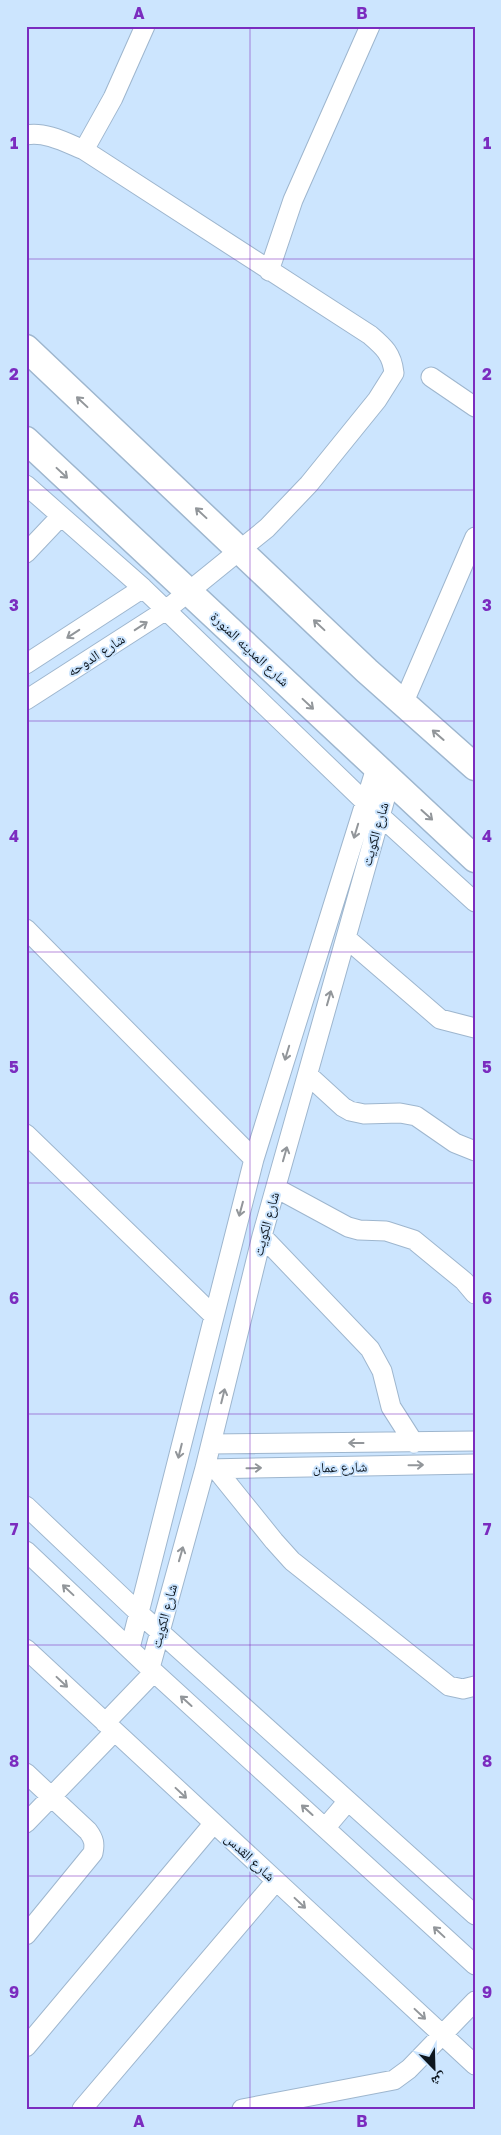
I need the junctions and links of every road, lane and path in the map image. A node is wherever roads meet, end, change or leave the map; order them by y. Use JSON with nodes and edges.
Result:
{"nodes":[{"id":1,"x":145,"y":26,"type":"edge"},
{"id":2,"x":370,"y":26,"type":"edge"},
{"id":3,"x":26,"y":135,"type":"edge"},
{"id":4,"x":84,"y":150,"type":"junction"},
{"id":5,"x":269,"y":271,"type":"junction"},
{"id":6,"x":26,"y":348,"type":"edge"},
{"id":7,"x":432,"y":377,"type":"dead end"},
{"id":8,"x":475,"y":407,"type":"edge"},
{"id":9,"x":26,"y":440,"type":"edge"},
{"id":10,"x":26,"y":485,"type":"edge"},
{"id":11,"x":61,"y":516,"type":"junction"},
{"id":12,"x":475,"y":536,"type":"edge"},
{"id":13,"x":240,"y":550,"type":"junction"},
{"id":14,"x":26,"y":553,"type":"edge"},
{"id":15,"x":143,"y":588,"type":"junction"},
{"id":16,"x":189,"y":592,"type":"junction"},
{"id":17,"x":166,"y":610,"type":"junction"},
{"id":18,"x":27,"y":664,"type":"edge"},
{"id":19,"x":26,"y":700,"type":"edge"},
{"id":20,"x":403,"y":704,"type":"junction"},
{"id":21,"x":475,"y":767,"type":"edge"},
{"id":22,"x":383,"y":774,"type":"junction"},
{"id":23,"x":365,"y":802,"type":"junction"},
{"id":24,"x":380,"y":816,"type":"junction"},
{"id":25,"x":475,"y":858,"type":"edge"},
{"id":26,"x":475,"y":902,"type":"edge"},
{"id":27,"x":26,"y":929,"type":"edge"},
{"id":28,"x":346,"y":938,"type":"junction"},
{"id":29,"x":475,"y":1028,"type":"edge"},
{"id":30,"x":308,"y":1075,"type":"junction"},
{"id":31,"x":26,"y":1134,"type":"edge"},
{"id":32,"x":475,"y":1151,"type":"edge"},
{"id":33,"x":254,"y":1159,"type":"junction"},
{"id":34,"x":276,"y":1188,"type":"junction"},
{"id":35,"x":260,"y":1244,"type":"junction"},
{"id":36,"x":231,"y":1246,"type":"junction"},
{"id":37,"x":475,"y":1294,"type":"edge"},
{"id":38,"x":214,"y":1316,"type":"junction"},
{"id":39,"x":475,"y":1441,"type":"edge"},
{"id":40,"x":414,"y":1443,"type":"junction"},
{"id":41,"x":211,"y":1444,"type":"junction"},
{"id":42,"x":475,"y":1464,"type":"edge"},
{"id":43,"x":210,"y":1469,"type":"junction"},
{"id":44,"x":26,"y":1506,"type":"edge"},
{"id":45,"x":26,"y":1551,"type":"edge"},
{"id":46,"x":140,"y":1614,"type":"junction"},
{"id":47,"x":159,"y":1632,"type":"junction"},
{"id":48,"x":130,"y":1648,"type":"junction"},
{"id":49,"x":26,"y":1649,"type":"edge"},
{"id":50,"x":152,"y":1670,"type":"junction"},
{"id":51,"x":475,"y":1686,"type":"edge"},
{"id":52,"x":110,"y":1727,"type":"junction"},
{"id":53,"x":26,"y":1772,"type":"edge"},
{"id":54,"x":52,"y":1796,"type":"junction"},
{"id":55,"x":348,"y":1802,"type":"junction"},
{"id":56,"x":26,"y":1823,"type":"edge"},
{"id":57,"x":214,"y":1824,"type":"junction"},
{"id":58,"x":326,"y":1827,"type":"junction"},
{"id":59,"x":276,"y":1881,"type":"junction"},
{"id":60,"x":475,"y":1915,"type":"edge"},
{"id":61,"x":26,"y":1936,"type":"edge"},
{"id":62,"x":475,"y":1965,"type":"edge"},
{"id":63,"x":475,"y":2001,"type":"edge"},
{"id":64,"x":442,"y":2035,"type":"junction"},
{"id":65,"x":26,"y":2047,"type":"edge"},
{"id":66,"x":475,"y":2064,"type":"edge"},
{"id":67,"x":82,"y":2109,"type":"edge"},
{"id":68,"x":242,"y":2109,"type":"edge"}],
"edges":[{"from":1,"to":4,"type":"street"},
{"from":2,"to":5,"type":"street"},
{"from":3,"to":4,"type":"street"},
{"from":4,"to":5,"type":"street"},
{"from":5,"to":13,"type":"street","name":"شارع الدوحه"},
{"from":13,"to":6,"type":"main road","one_way":true},
{"from":7,"to":8,"type":"street"},
{"from":9,"to":16,"type":"main road","name":"شارع المدينه المنورة","one_way":true},
{"from":10,"to":11,"type":"street"},
{"from":11,"to":14,"type":"street"},
{"from":11,"to":15,"type":"street"},
{"from":12,"to":20,"type":"street"},
{"from":13,"to":16,"type":"street","name":"شارع الدوحه"},
{"from":20,"to":13,"type":"main road","one_way":true},
{"from":15,"to":17,"type":"street"},
{"from":15,"to":18,"type":"street","one_way":true},
{"from":16,"to":17,"type":"street","name":"شارع الدوحه"},
{"from":16,"to":22,"type":"main road","name":"شارع المدينه المنورة","one_way":true},
{"from":19,"to":17,"type":"street","name":"شارع الدوحه","one_way":true},
{"from":17,"to":23,"type":"street"},
{"from":21,"to":20,"type":"main road","one_way":true},
{"from":22,"to":23,"type":"street","name":"شارع الكويت"},
{"from":22,"to":24,"type":"street","name":"شارع الكويت"},
{"from":22,"to":25,"type":"main road","name":"شارع المدينه المنورة","one_way":true},
{"from":23,"to":24,"type":"street"},
{"from":23,"to":33,"type":"street","name":"شارع الكويت","one_way":true},
{"from":24,"to":26,"type":"street"},
{"from":24,"to":28,"type":"street","name":"شارع الكويت"},
{"from":27,"to":33,"type":"street"},
{"from":28,"to":29,"type":"street"},
{"from":30,"to":28,"type":"street","name":"شارع الكويت","one_way":true},
{"from":30,"to":32,"type":"street"},
{"from":34,"to":30,"type":"street","name":"شارع الكويت","one_way":true},
{"from":31,"to":38,"type":"street"},
{"from":33,"to":36,"type":"street","name":"شارع الكويت","one_way":true},
{"from":34,"to":35,"type":"street","name":"شارع الكويت"},
{"from":34,"to":37,"type":"street"},
{"from":35,"to":36,"type":"street"},
{"from":35,"to":40,"type":"street"},
{"from":41,"to":35,"type":"street","name":"شارع الكويت","one_way":true},
{"from":36,"to":38,"type":"street","name":"شارع الكويت"},
{"from":38,"to":46,"type":"street","name":"شارع الكويت","one_way":true},
{"from":39,"to":40,"type":"street","name":"شارع عمان"},
{"from":40,"to":41,"type":"street","name":"شارع عمان","one_way":true},
{"from":41,"to":43,"type":"street","name":"شارع الكويت"},
{"from":43,"to":42,"type":"street","name":"شارع عمان","one_way":true},
{"from":47,"to":43,"type":"street","name":"شارع الكويت","one_way":true},
{"from":43,"to":51,"type":"street"},
{"from":44,"to":46,"type":"street"},
{"from":48,"to":45,"type":"street","one_way":true},
{"from":46,"to":47,"type":"street"},
{"from":46,"to":48,"type":"street","name":"شارع الكويت"},
{"from":47,"to":50,"type":"street","name":"شارع الكويت"},
{"from":47,"to":55,"type":"street"},
{"from":48,"to":50,"type":"street"},
{"from":49,"to":52,"type":"street","name":"شارع القدس","one_way":true},
{"from":50,"to":52,"type":"street"},
{"from":58,"to":50,"type":"street","one_way":true},
{"from":52,"to":54,"type":"street"},
{"from":52,"to":57,"type":"street","name":"شارع القدس","one_way":true},
{"from":53,"to":54,"type":"street"},
{"from":54,"to":56,"type":"street"},
{"from":54,"to":61,"type":"street"},
{"from":55,"to":58,"type":"street"},
{"from":55,"to":60,"type":"street"},
{"from":57,"to":59,"type":"street","name":"شارع القدس"},
{"from":57,"to":65,"type":"street"},
{"from":62,"to":58,"type":"street","one_way":true},
{"from":59,"to":64,"type":"street","name":"شارع القدس","one_way":true},
{"from":59,"to":67,"type":"street"},
{"from":63,"to":64,"type":"street"},
{"from":64,"to":66,"type":"street","name":"شارع القدس"},
{"from":64,"to":68,"type":"street"}]}
